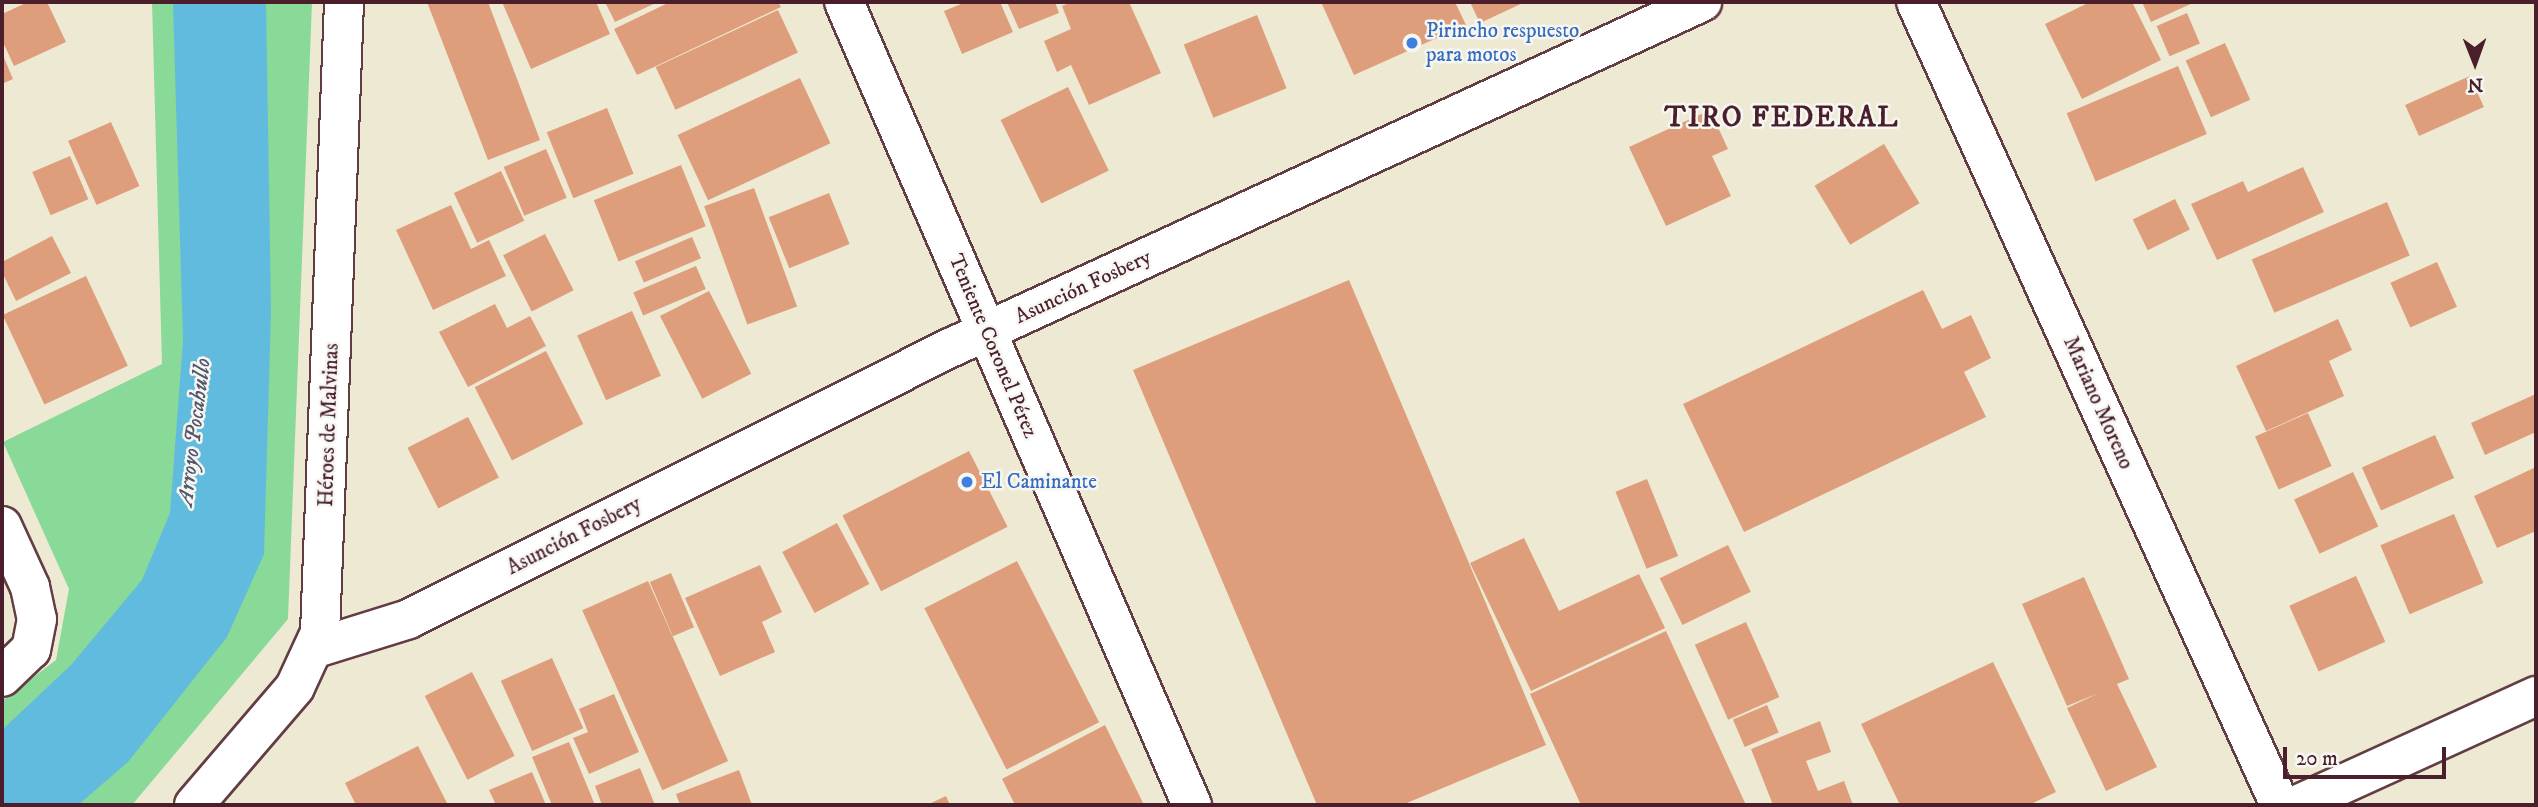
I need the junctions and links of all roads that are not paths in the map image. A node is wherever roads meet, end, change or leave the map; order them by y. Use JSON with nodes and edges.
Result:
{"nodes":[{"id":1,"x":344,"y":2,"type":"edge"},
{"id":2,"x":844,"y":2,"type":"edge"},
{"id":3,"x":1702,"y":2,"type":"edge"},
{"id":4,"x":1916,"y":2,"type":"edge"},
{"id":5,"x":987,"y":331,"type":"junction"},
{"id":6,"x":2,"y":526,"type":"edge"},
{"id":7,"x":316,"y":648,"type":"junction"},
{"id":8,"x":2,"y":677,"type":"edge"},
{"id":9,"x":2536,"y":696,"type":"edge"},
{"id":10,"x":194,"y":805,"type":"edge"},
{"id":11,"x":1192,"y":805,"type":"edge"},
{"id":12,"x":2280,"y":805,"type":"edge"},
{"id":13,"x":2297,"y":805,"type":"edge"}],
"edges":[{"from":1,"to":7,"type":"street","name":"Héroes de Malvinas"},
{"from":2,"to":5,"type":"street","name":"Teniente Coronel Pérez"},
{"from":3,"to":5,"type":"street","name":"Asunción Fosbery"},
{"from":4,"to":12,"type":"street","name":"Mariano Moreno"},
{"from":5,"to":7,"type":"street","name":"Asunción Fosbery"},
{"from":5,"to":11,"type":"street","name":"Teniente Coronel Pérez"},
{"from":6,"to":8,"type":"street"},
{"from":7,"to":10,"type":"street","name":"Héroes de Malvinas"},
{"from":9,"to":13,"type":"street"}]}
